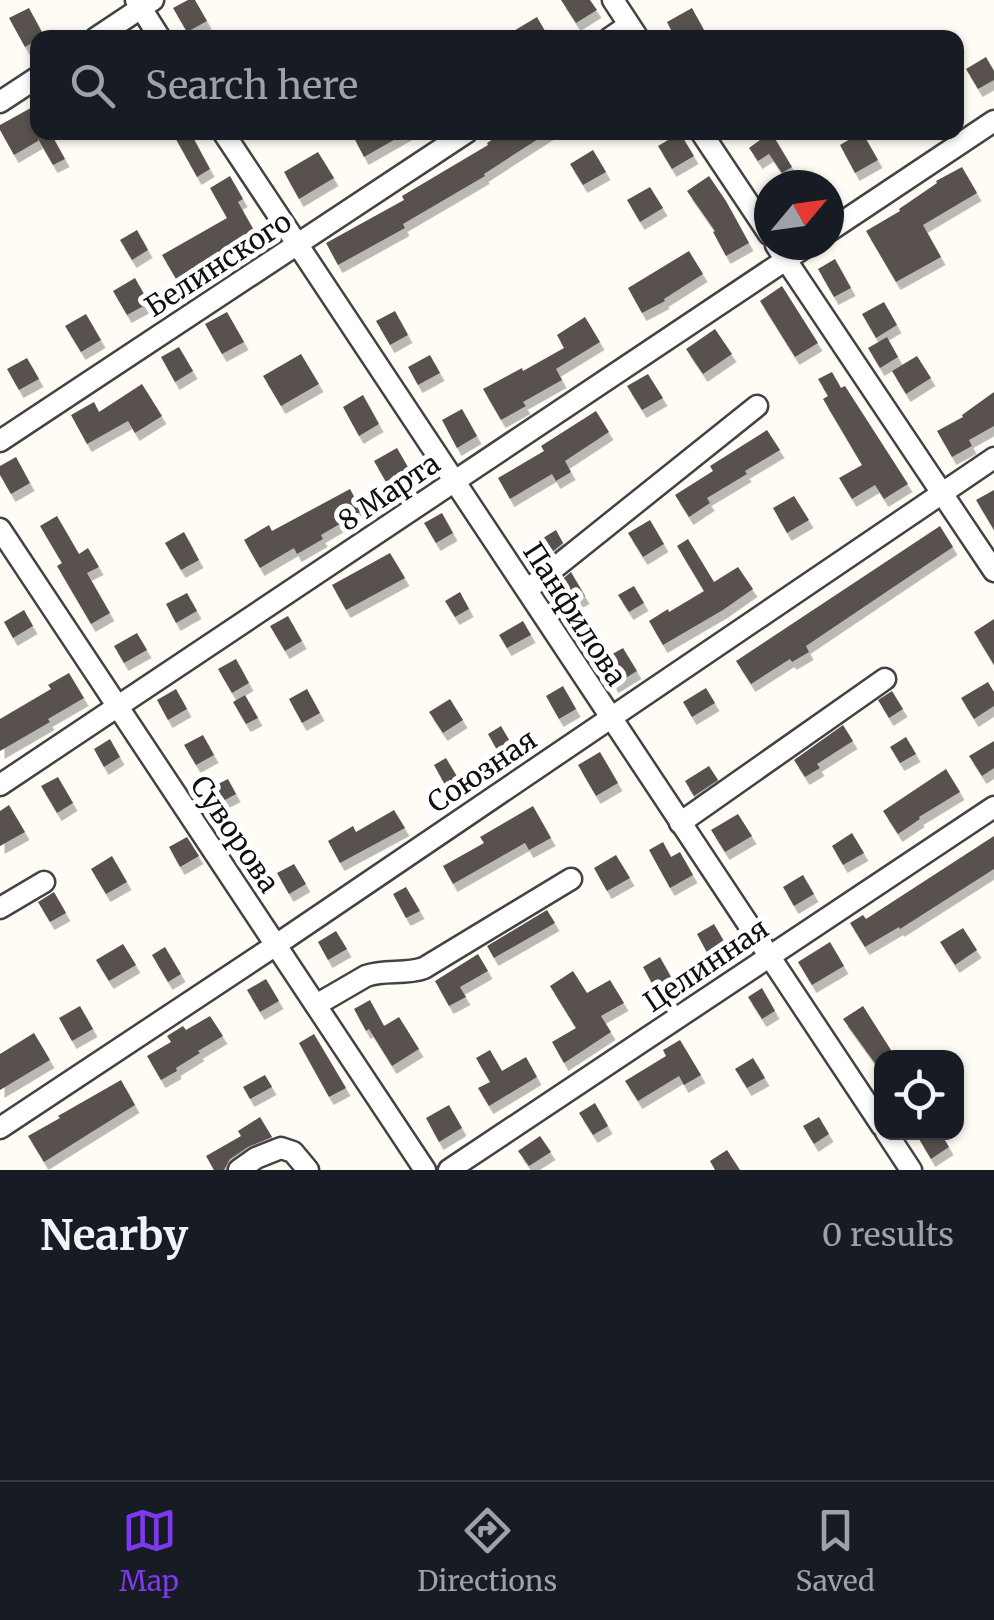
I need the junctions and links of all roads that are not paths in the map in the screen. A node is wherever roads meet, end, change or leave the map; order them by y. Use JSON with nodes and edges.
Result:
{"nodes":[{"id":1,"x":613,"y":0,"type":"edge"},
{"id":2,"x":143,"y":3,"type":"edge"},
{"id":3,"x":107,"y":30,"type":"edge"},
{"id":4,"x":156,"y":30,"type":"edge"},
{"id":5,"x":633,"y":30,"type":"edge"},
{"id":6,"x":30,"y":82,"type":"edge"},
{"id":7,"x":0,"y":102,"type":"edge"},
{"id":8,"x":994,"y":121,"type":"edge"},
{"id":9,"x":228,"y":140,"type":"edge"},
{"id":10,"x":455,"y":140,"type":"edge"},
{"id":11,"x":706,"y":140,"type":"edge"},
{"id":12,"x":754,"y":212,"type":"edge"},
{"id":13,"x":844,"y":221,"type":"edge"},
{"id":14,"x":298,"y":244,"type":"junction"},
{"id":15,"x":770,"y":260,"type":"edge"},
{"id":16,"x":786,"y":260,"type":"edge"},
{"id":17,"x":758,"y":406,"type":"dead end"},
{"id":18,"x":0,"y":441,"type":"edge"},
{"id":19,"x":994,"y":458,"type":"edge"},
{"id":20,"x":454,"y":481,"type":"junction"},
{"id":21,"x":942,"y":494,"type":"junction"},
{"id":22,"x":0,"y":528,"type":"edge"},
{"id":23,"x":994,"y":571,"type":"edge"},
{"id":24,"x":526,"y":590,"type":"junction"},
{"id":25,"x":885,"y":679,"type":"dead end"},
{"id":26,"x":118,"y":706,"type":"junction"},
{"id":27,"x":610,"y":717,"type":"junction"},
{"id":28,"x":0,"y":785,"type":"edge"},
{"id":29,"x":994,"y":807,"type":"edge"},
{"id":30,"x":680,"y":822,"type":"junction"},
{"id":31,"x":572,"y":879,"type":"dead end"},
{"id":32,"x":44,"y":882,"type":"dead end"},
{"id":33,"x":0,"y":908,"type":"edge"},
{"id":34,"x":276,"y":945,"type":"junction"},
{"id":35,"x":769,"y":956,"type":"junction"},
{"id":36,"x":316,"y":1005,"type":"junction"},
{"id":37,"x":874,"y":1114,"type":"edge"},
{"id":38,"x":0,"y":1128,"type":"edge"},
{"id":39,"x":891,"y":1140,"type":"edge"},
{"id":40,"x":239,"y":1170,"type":"edge"},
{"id":41,"x":308,"y":1170,"type":"edge"},
{"id":42,"x":425,"y":1170,"type":"edge"},
{"id":43,"x":449,"y":1170,"type":"edge"},
{"id":44,"x":910,"y":1170,"type":"edge"}],
"edges":[{"from":1,"to":5,"type":"street"},
{"from":2,"to":3,"type":"street"},
{"from":2,"to":4,"type":"street"},
{"from":6,"to":7,"type":"street"},
{"from":8,"to":13,"type":"street"},
{"from":9,"to":14,"type":"street","name":"Панфилова"},
{"from":10,"to":14,"type":"street","name":"Белинского"},
{"from":11,"to":12,"type":"street"},
{"from":14,"to":18,"type":"street","name":"Белинского"},
{"from":14,"to":20,"type":"street","name":"Панфилова"},
{"from":15,"to":20,"type":"street","name":"8 Марта"},
{"from":16,"to":21,"type":"street"},
{"from":17,"to":24,"type":"street"},
{"from":19,"to":21,"type":"street","name":"Союзная"},
{"from":20,"to":24,"type":"street","name":"Панфилова"},
{"from":20,"to":26,"type":"street","name":"8 Марта"},
{"from":21,"to":23,"type":"street"},
{"from":21,"to":27,"type":"street","name":"Союзная"},
{"from":22,"to":26,"type":"street","name":"Суворова"},
{"from":24,"to":27,"type":"street","name":"Панфилова"},
{"from":25,"to":30,"type":"street"},
{"from":26,"to":28,"type":"street","name":"8 Марта"},
{"from":26,"to":34,"type":"street","name":"Суворова"},
{"from":27,"to":30,"type":"street","name":"Панфилова"},
{"from":27,"to":34,"type":"street","name":"Союзная"},
{"from":29,"to":35,"type":"street","name":"Целинная"},
{"from":30,"to":35,"type":"street","name":"Панфилова"},
{"from":31,"to":36,"type":"street"},
{"from":32,"to":33,"type":"street"},
{"from":34,"to":36,"type":"street","name":"Суворова"},
{"from":34,"to":38,"type":"street","name":"Союзная"},
{"from":35,"to":37,"type":"street","name":"Панфилова"},
{"from":35,"to":43,"type":"street","name":"Целинная"},
{"from":36,"to":42,"type":"street","name":"Суворова"},
{"from":39,"to":44,"type":"street"},
{"from":40,"to":41,"type":"street"}]}
